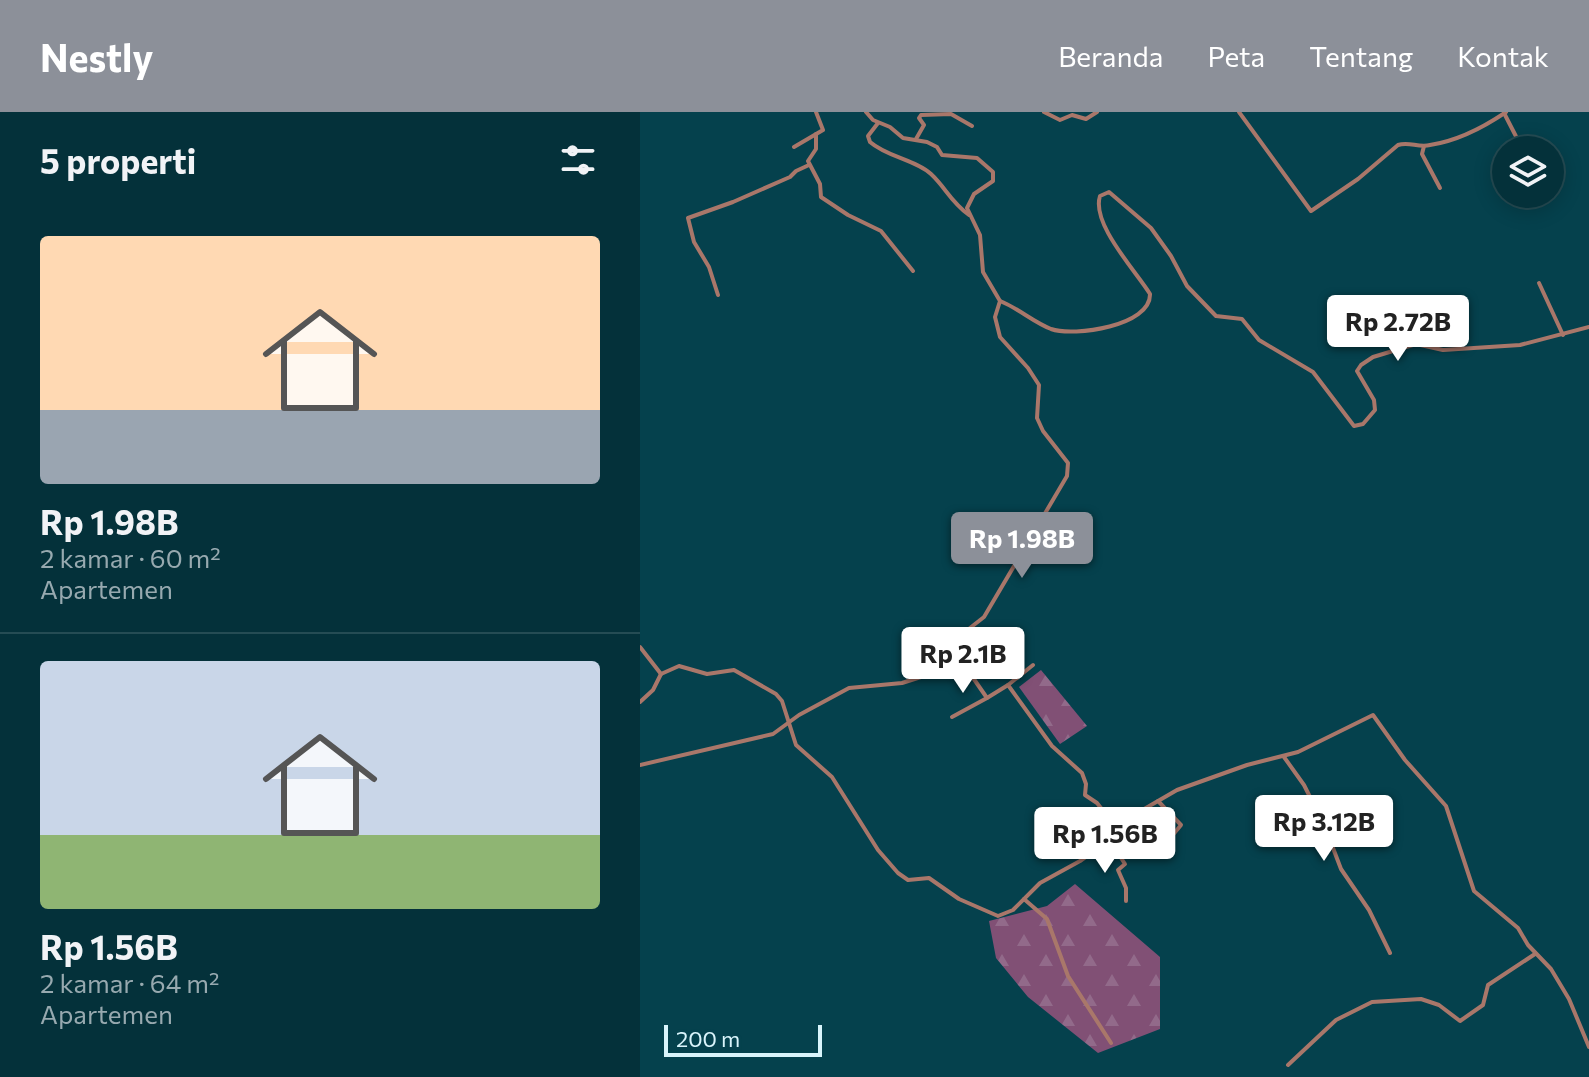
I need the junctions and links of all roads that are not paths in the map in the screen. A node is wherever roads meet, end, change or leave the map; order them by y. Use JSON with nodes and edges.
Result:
{"nodes":[{"id":1,"x":816,"y":112,"type":"edge"},
{"id":2,"x":866,"y":112,"type":"edge"},
{"id":3,"x":1044,"y":112,"type":"edge"},
{"id":4,"x":1097,"y":112,"type":"edge"},
{"id":5,"x":1239,"y":112,"type":"edge"},
{"id":6,"x":1505,"y":113,"type":"edge"},
{"id":7,"x":878,"y":123,"type":"junction"},
{"id":8,"x":972,"y":126,"type":"dead end"},
{"id":9,"x":816,"y":134,"type":"junction"},
{"id":10,"x":1516,"y":136,"type":"edge"},
{"id":11,"x":916,"y":139,"type":"junction"},
{"id":12,"x":1424,"y":146,"type":"junction"},
{"id":13,"x":794,"y":147,"type":"dead end"},
{"id":14,"x":809,"y":165,"type":"junction"},
{"id":15,"x":1440,"y":188,"type":"dead end"},
{"id":16,"x":973,"y":218,"type":"junction"},
{"id":17,"x":913,"y":271,"type":"dead end"},
{"id":18,"x":1539,"y":283,"type":"dead end"},
{"id":19,"x":718,"y":295,"type":"dead end"},
{"id":20,"x":1000,"y":301,"type":"junction"},
{"id":21,"x":1589,"y":327,"type":"edge"},
{"id":22,"x":1563,"y":335,"type":"junction"},
{"id":23,"x":951,"y":646,"type":"junction"},
{"id":24,"x":640,"y":647,"type":"edge"},
{"id":25,"x":993,"y":651,"type":"dead end"},
{"id":26,"x":1033,"y":665,"type":"dead end"},
{"id":27,"x":661,"y":674,"type":"junction"},
{"id":28,"x":1017,"y":678,"type":"junction"},
{"id":29,"x":1008,"y":685,"type":"junction"},
{"id":30,"x":987,"y":698,"type":"junction"},
{"id":31,"x":640,"y":702,"type":"edge"},
{"id":32,"x":952,"y":717,"type":"dead end"},
{"id":33,"x":789,"y":724,"type":"junction"},
{"id":34,"x":1284,"y":757,"type":"junction"},
{"id":35,"x":640,"y":765,"type":"edge"},
{"id":36,"x":1158,"y":801,"type":"junction"},
{"id":37,"x":1116,"y":827,"type":"junction"},
{"id":38,"x":1108,"y":838,"type":"junction"},
{"id":39,"x":1162,"y":848,"type":"dead end"},
{"id":40,"x":1024,"y":899,"type":"junction"},
{"id":41,"x":1126,"y":901,"type":"dead end"},
{"id":42,"x":1390,"y":953,"type":"dead end"},
{"id":43,"x":1535,"y":954,"type":"junction"},
{"id":44,"x":1111,"y":1043,"type":"dead end"},
{"id":45,"x":1589,"y":1047,"type":"edge"},
{"id":46,"x":1288,"y":1065,"type":"dead end"}],
"edges":[{"from":1,"to":9,"type":"street"},
{"from":2,"to":7,"type":"street"},
{"from":3,"to":4,"type":"street"},
{"from":5,"to":12,"type":"street"},
{"from":6,"to":10,"type":"street"},
{"from":6,"to":12,"type":"street"},
{"from":7,"to":11,"type":"street"},
{"from":7,"to":16,"type":"street"},
{"from":8,"to":11,"type":"street"},
{"from":9,"to":13,"type":"street"},
{"from":9,"to":14,"type":"street"},
{"from":11,"to":16,"type":"street"},
{"from":12,"to":15,"type":"street"},
{"from":14,"to":17,"type":"street"},
{"from":14,"to":19,"type":"street"},
{"from":16,"to":20,"type":"street"},
{"from":18,"to":22,"type":"street"},
{"from":20,"to":22,"type":"street"},
{"from":20,"to":23,"type":"street"},
{"from":21,"to":22,"type":"street"},
{"from":23,"to":30,"type":"street"},
{"from":23,"to":33,"type":"street"},
{"from":24,"to":27,"type":"street"},
{"from":25,"to":28,"type":"street"},
{"from":26,"to":28,"type":"street"},
{"from":27,"to":31,"type":"street"},
{"from":27,"to":33,"type":"street"},
{"from":28,"to":29,"type":"street"},
{"from":29,"to":30,"type":"street"},
{"from":29,"to":37,"type":"street"},
{"from":30,"to":32,"type":"street"},
{"from":33,"to":35,"type":"street"},
{"from":33,"to":40,"type":"street"},
{"from":34,"to":36,"type":"street"},
{"from":34,"to":42,"type":"street"},
{"from":34,"to":43,"type":"street"},
{"from":36,"to":37,"type":"street"},
{"from":36,"to":39,"type":"street"},
{"from":37,"to":38,"type":"street"},
{"from":38,"to":40,"type":"street"},
{"from":38,"to":41,"type":"street"},
{"from":40,"to":44,"type":"street"},
{"from":43,"to":45,"type":"street"},
{"from":43,"to":46,"type":"street"}]}
